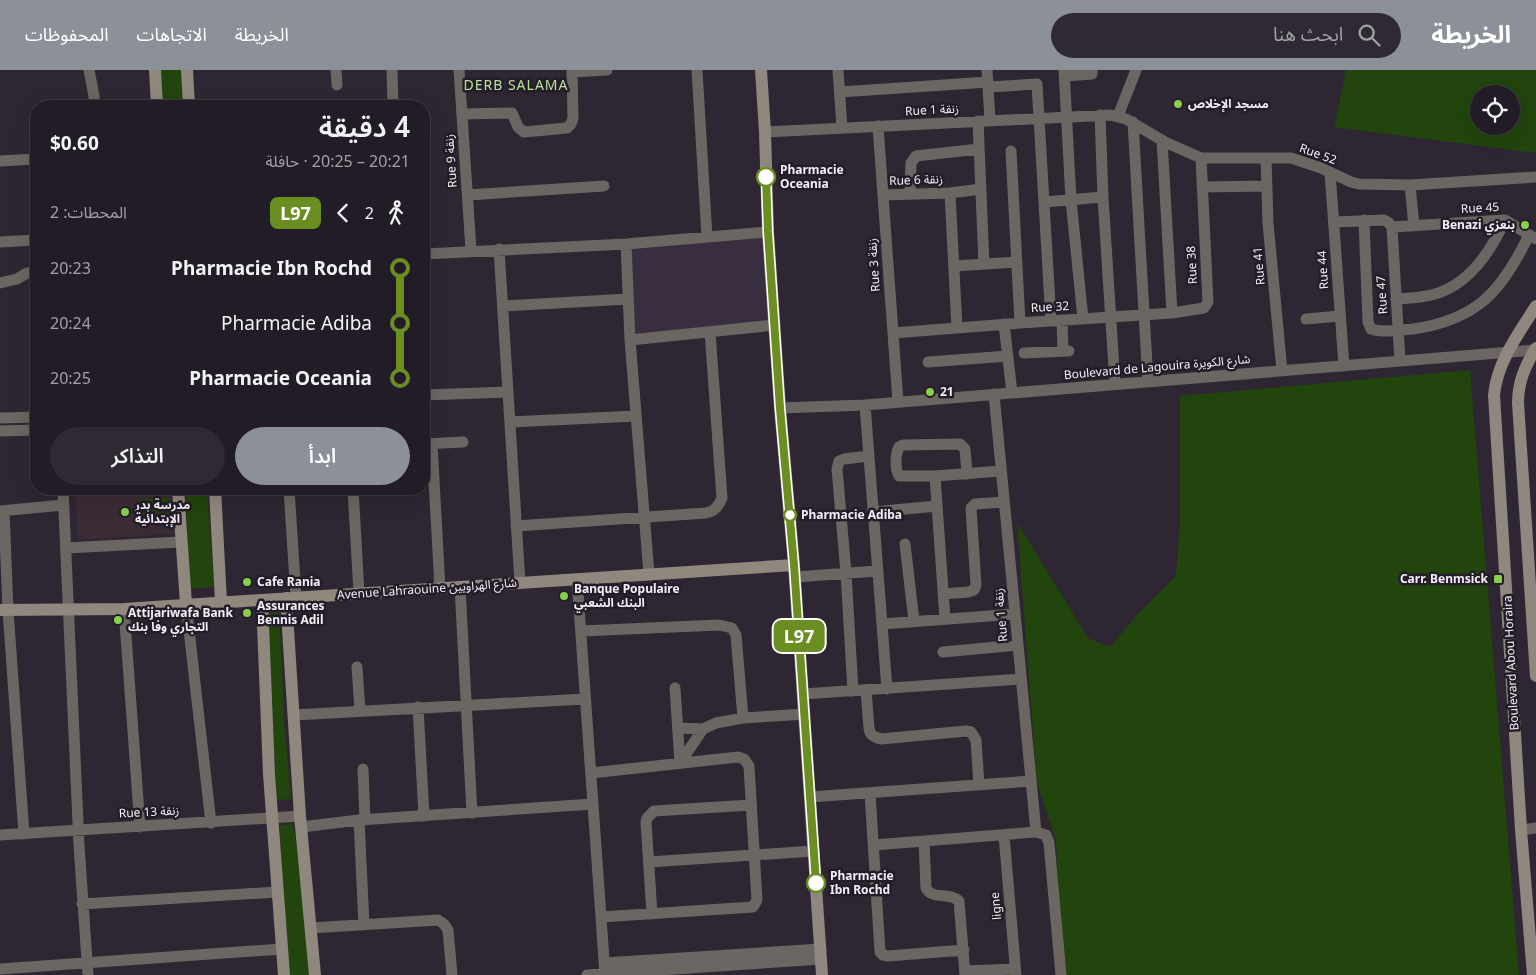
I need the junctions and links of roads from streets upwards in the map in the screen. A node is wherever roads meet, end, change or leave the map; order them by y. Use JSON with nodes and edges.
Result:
{"nodes":[{"id":1,"x":89,"y":70,"type":"edge"},
{"id":2,"x":155,"y":70,"type":"edge"},
{"id":3,"x":187,"y":70,"type":"edge"},
{"id":4,"x":336,"y":70,"type":"edge"},
{"id":5,"x":392,"y":70,"type":"edge"},
{"id":6,"x":459,"y":70,"type":"edge"},
{"id":7,"x":608,"y":70,"type":"edge"},
{"id":8,"x":697,"y":70,"type":"edge"},
{"id":9,"x":761,"y":70,"type":"edge"},
{"id":10,"x":838,"y":70,"type":"edge"},
{"id":11,"x":987,"y":70,"type":"edge"},
{"id":12,"x":1092,"y":70,"type":"edge"},
{"id":13,"x":1136,"y":70,"type":"edge"},
{"id":14,"x":572,"y":71,"type":"edge"},
{"id":15,"x":1064,"y":73,"type":"edge"},
{"id":16,"x":988,"y":84,"type":"junction"},
{"id":17,"x":337,"y":85,"type":"dead end"},
{"id":18,"x":840,"y":92,"type":"junction"},
{"id":19,"x":93,"y":100,"type":"edge"},
{"id":20,"x":157,"y":100,"type":"edge"},
{"id":21,"x":189,"y":100,"type":"edge"},
{"id":22,"x":393,"y":100,"type":"edge"},
{"id":23,"x":462,"y":114,"type":"junction"},
{"id":24,"x":1100,"y":114,"type":"junction"},
{"id":25,"x":1066,"y":116,"type":"junction"},
{"id":26,"x":1118,"y":116,"type":"junction"},
{"id":27,"x":1039,"y":118,"type":"junction"},
{"id":28,"x":990,"y":120,"type":"junction"},
{"id":29,"x":978,"y":121,"type":"junction"},
{"id":30,"x":1132,"y":122,"type":"junction"},
{"id":31,"x":878,"y":126,"type":"junction"},
{"id":32,"x":842,"y":128,"type":"junction"},
{"id":33,"x":765,"y":132,"type":"junction"},
{"id":34,"x":1162,"y":140,"type":"junction"},
{"id":35,"x":979,"y":149,"type":"junction"},
{"id":36,"x":1011,"y":151,"type":"dead end"},
{"id":37,"x":1201,"y":158,"type":"junction"},
{"id":38,"x":1266,"y":158,"type":"junction"},
{"id":39,"x":30,"y":159,"type":"edge"},
{"id":40,"x":0,"y":161,"type":"edge"},
{"id":41,"x":1330,"y":172,"type":"junction"},
{"id":42,"x":1536,"y":177,"type":"edge"},
{"id":43,"x":1410,"y":185,"type":"junction"},
{"id":44,"x":604,"y":186,"type":"dead end"},
{"id":45,"x":1267,"y":186,"type":"junction"},
{"id":46,"x":1202,"y":187,"type":"junction"},
{"id":47,"x":981,"y":189,"type":"junction"},
{"id":48,"x":950,"y":192,"type":"junction"},
{"id":49,"x":910,"y":193,"type":"junction"},
{"id":50,"x":468,"y":195,"type":"junction"},
{"id":51,"x":883,"y":195,"type":"junction"},
{"id":52,"x":1103,"y":197,"type":"junction"},
{"id":53,"x":1071,"y":200,"type":"junction"},
{"id":54,"x":1044,"y":202,"type":"junction"},
{"id":55,"x":1364,"y":220,"type":"junction"},
{"id":56,"x":1505,"y":220,"type":"junction"},
{"id":57,"x":1334,"y":222,"type":"junction"},
{"id":58,"x":1414,"y":226,"type":"junction"},
{"id":59,"x":1392,"y":227,"type":"junction"},
{"id":60,"x":768,"y":232,"type":"junction"},
{"id":61,"x":707,"y":237,"type":"junction"},
{"id":62,"x":1533,"y":237,"type":"edge"},
{"id":63,"x":30,"y":240,"type":"edge"},
{"id":64,"x":0,"y":242,"type":"edge"},
{"id":65,"x":626,"y":244,"type":"junction"},
{"id":66,"x":499,"y":249,"type":"junction"},
{"id":67,"x":471,"y":250,"type":"junction"},
{"id":68,"x":430,"y":253,"type":"edge"},
{"id":69,"x":1017,"y":262,"type":"junction"},
{"id":70,"x":984,"y":264,"type":"junction"},
{"id":71,"x":954,"y":266,"type":"junction"},
{"id":72,"x":30,"y":272,"type":"edge"},
{"id":73,"x":0,"y":283,"type":"edge"},
{"id":74,"x":628,"y":299,"type":"junction"},
{"id":75,"x":1396,"y":299,"type":"junction"},
{"id":76,"x":503,"y":306,"type":"junction"},
{"id":77,"x":1536,"y":306,"type":"edge"},
{"id":78,"x":1172,"y":313,"type":"junction"},
{"id":79,"x":1144,"y":315,"type":"junction"},
{"id":80,"x":1340,"y":316,"type":"junction"},
{"id":81,"x":1112,"y":317,"type":"junction"},
{"id":82,"x":1083,"y":319,"type":"junction"},
{"id":83,"x":1306,"y":319,"type":"dead end"},
{"id":84,"x":1056,"y":321,"type":"junction"},
{"id":85,"x":1020,"y":323,"type":"junction"},
{"id":86,"x":1004,"y":324,"type":"junction"},
{"id":87,"x":775,"y":326,"type":"junction"},
{"id":88,"x":957,"y":328,"type":"junction"},
{"id":89,"x":1398,"y":330,"type":"junction"},
{"id":90,"x":710,"y":332,"type":"junction"},
{"id":91,"x":893,"y":333,"type":"junction"},
{"id":92,"x":630,"y":340,"type":"junction"},
{"id":93,"x":1536,"y":350,"type":"edge"},
{"id":94,"x":1508,"y":352,"type":"junction"},
{"id":95,"x":1024,"y":353,"type":"dead end"},
{"id":96,"x":1008,"y":356,"type":"junction"},
{"id":97,"x":1400,"y":361,"type":"junction"},
{"id":98,"x":928,"y":362,"type":"dead end"},
{"id":99,"x":1344,"y":366,"type":"junction"},
{"id":100,"x":1282,"y":371,"type":"junction"},
{"id":101,"x":1148,"y":382,"type":"junction"},
{"id":102,"x":1115,"y":384,"type":"junction"},
{"id":103,"x":508,"y":392,"type":"junction"},
{"id":104,"x":1012,"y":393,"type":"junction"},
{"id":105,"x":994,"y":394,"type":"junction"},
{"id":106,"x":430,"y":395,"type":"edge"},
{"id":107,"x":898,"y":402,"type":"junction"},
{"id":108,"x":865,"y":405,"type":"junction"},
{"id":109,"x":780,"y":408,"type":"junction"},
{"id":110,"x":636,"y":416,"type":"junction"},
{"id":111,"x":30,"y":417,"type":"edge"},
{"id":112,"x":0,"y":418,"type":"edge"},
{"id":113,"x":510,"y":422,"type":"junction"},
{"id":114,"x":30,"y":430,"type":"edge"},
{"id":115,"x":0,"y":431,"type":"edge"},
{"id":116,"x":463,"y":442,"type":"dead end"},
{"id":117,"x":430,"y":444,"type":"edge"},
{"id":118,"x":869,"y":456,"type":"junction"},
{"id":119,"x":430,"y":468,"type":"edge"},
{"id":120,"x":1001,"y":471,"type":"junction"},
{"id":121,"x":967,"y":474,"type":"junction"},
{"id":122,"x":935,"y":476,"type":"junction"},
{"id":123,"x":63,"y":495,"type":"edge"},
{"id":124,"x":178,"y":495,"type":"edge"},
{"id":125,"x":215,"y":495,"type":"edge"},
{"id":126,"x":289,"y":495,"type":"edge"},
{"id":127,"x":353,"y":495,"type":"edge"},
{"id":128,"x":1004,"y":502,"type":"junction"},
{"id":129,"x":63,"y":505,"type":"junction"},
{"id":130,"x":937,"y":506,"type":"junction"},
{"id":131,"x":2,"y":511,"type":"edge"},
{"id":132,"x":873,"y":512,"type":"junction"},
{"id":133,"x":644,"y":518,"type":"junction"},
{"id":134,"x":516,"y":526,"type":"junction"},
{"id":135,"x":1531,"y":536,"type":"edge"},
{"id":136,"x":182,"y":542,"type":"junction"},
{"id":137,"x":905,"y":544,"type":"dead end"},
{"id":138,"x":66,"y":548,"type":"junction"},
{"id":139,"x":795,"y":571,"type":"junction"},
{"id":140,"x":878,"y":571,"type":"junction"},
{"id":141,"x":846,"y":573,"type":"junction"},
{"id":142,"x":650,"y":574,"type":"junction"},
{"id":143,"x":577,"y":579,"type":"junction"},
{"id":144,"x":520,"y":583,"type":"junction"},
{"id":145,"x":460,"y":587,"type":"junction"},
{"id":146,"x":440,"y":588,"type":"junction"},
{"id":147,"x":359,"y":593,"type":"junction"},
{"id":148,"x":943,"y":594,"type":"junction"},
{"id":149,"x":291,"y":597,"type":"junction"},
{"id":150,"x":262,"y":600,"type":"junction"},
{"id":151,"x":220,"y":602,"type":"junction"},
{"id":152,"x":186,"y":604,"type":"junction"},
{"id":153,"x":124,"y":608,"type":"junction"},
{"id":154,"x":68,"y":609,"type":"junction"},
{"id":155,"x":4,"y":610,"type":"edge"},
{"id":156,"x":1015,"y":614,"type":"junction"},
{"id":157,"x":944,"y":619,"type":"junction"},
{"id":158,"x":914,"y":621,"type":"junction"},
{"id":159,"x":882,"y":624,"type":"junction"},
{"id":160,"x":580,"y":631,"type":"junction"},
{"id":161,"x":1018,"y":645,"type":"junction"},
{"id":162,"x":943,"y":652,"type":"dead end"},
{"id":163,"x":357,"y":667,"type":"dead end"},
{"id":164,"x":1536,"y":676,"type":"edge"},
{"id":165,"x":1021,"y":679,"type":"junction"},
{"id":166,"x":675,"y":688,"type":"dead end"},
{"id":167,"x":887,"y":689,"type":"junction"},
{"id":168,"x":866,"y":690,"type":"junction"},
{"id":169,"x":853,"y":691,"type":"junction"},
{"id":170,"x":803,"y":694,"type":"junction"},
{"id":171,"x":585,"y":698,"type":"junction"},
{"id":172,"x":466,"y":705,"type":"junction"},
{"id":173,"x":418,"y":707,"type":"junction"},
{"id":174,"x":360,"y":711,"type":"junction"},
{"id":175,"x":804,"y":714,"type":"junction"},
{"id":176,"x":294,"y":715,"type":"junction"},
{"id":177,"x":743,"y":718,"type":"junction"},
{"id":178,"x":678,"y":728,"type":"junction"},
{"id":179,"x":703,"y":729,"type":"junction"},
{"id":180,"x":680,"y":763,"type":"junction"},
{"id":181,"x":364,"y":769,"type":"dead end"},
{"id":182,"x":591,"y":773,"type":"junction"},
{"id":183,"x":1031,"y":782,"type":"junction"},
{"id":184,"x":978,"y":785,"type":"junction"},
{"id":185,"x":870,"y":792,"type":"junction"},
{"id":186,"x":810,"y":797,"type":"junction"},
{"id":187,"x":593,"y":804,"type":"junction"},
{"id":188,"x":751,"y":805,"type":"junction"},
{"id":189,"x":472,"y":813,"type":"junction"},
{"id":190,"x":424,"y":816,"type":"junction"},
{"id":191,"x":273,"y":819,"type":"junction"},
{"id":192,"x":362,"y":820,"type":"junction"},
{"id":193,"x":301,"y":822,"type":"junction"},
{"id":194,"x":211,"y":823,"type":"junction"},
{"id":195,"x":140,"y":827,"type":"junction"},
{"id":196,"x":79,"y":828,"type":"junction"},
{"id":197,"x":1536,"y":828,"type":"edge"},
{"id":198,"x":1520,"y":830,"type":"junction"},
{"id":199,"x":1036,"y":832,"type":"junction"},
{"id":200,"x":24,"y":834,"type":"junction"},
{"id":201,"x":0,"y":835,"type":"edge"},
{"id":202,"x":1004,"y":835,"type":"junction"},
{"id":203,"x":924,"y":841,"type":"junction"},
{"id":204,"x":874,"y":845,"type":"junction"},
{"id":205,"x":814,"y":851,"type":"junction"},
{"id":206,"x":753,"y":855,"type":"junction"},
{"id":207,"x":649,"y":862,"type":"junction"},
{"id":208,"x":278,"y":892,"type":"junction"},
{"id":209,"x":82,"y":904,"type":"junction"},
{"id":210,"x":652,"y":914,"type":"junction"},
{"id":211,"x":601,"y":917,"type":"junction"},
{"id":212,"x":364,"y":925,"type":"junction"},
{"id":213,"x":311,"y":928,"type":"junction"},
{"id":214,"x":282,"y":949,"type":"junction"},
{"id":215,"x":964,"y":950,"type":"junction"},
{"id":216,"x":821,"y":954,"type":"junction"},
{"id":217,"x":86,"y":962,"type":"junction"},
{"id":218,"x":0,"y":969,"type":"edge"},
{"id":219,"x":605,"y":969,"type":"junction"},
{"id":220,"x":13,"y":972,"type":"edge"},
{"id":221,"x":1016,"y":972,"type":"edge"},
{"id":222,"x":656,"y":973,"type":"edge"},
{"id":223,"x":965,"y":973,"type":"edge"},
{"id":224,"x":88,"y":975,"type":"edge"},
{"id":225,"x":284,"y":975,"type":"edge"},
{"id":226,"x":315,"y":975,"type":"edge"},
{"id":227,"x":452,"y":975,"type":"edge"},
{"id":228,"x":587,"y":975,"type":"edge"},
{"id":229,"x":822,"y":975,"type":"edge"},
{"id":230,"x":1061,"y":975,"type":"edge"},
{"id":231,"x":1533,"y":975,"type":"edge"}],
"edges":[{"from":1,"to":19,"type":"street"},
{"from":2,"to":20,"type":"street"},
{"from":3,"to":21,"type":"street"},
{"from":4,"to":17,"type":"street"},
{"from":5,"to":22,"type":"street"},
{"from":6,"to":23,"type":"street","name":"Rue 9 زنقة"},
{"from":7,"to":14,"type":"street"},
{"from":8,"to":61,"type":"street"},
{"from":9,"to":33,"type":"street"},
{"from":10,"to":18,"type":"street"},
{"from":11,"to":16,"type":"street"},
{"from":12,"to":15,"type":"street"},
{"from":13,"to":26,"type":"street"},
{"from":14,"to":23,"type":"street"},
{"from":15,"to":25,"type":"street"},
{"from":16,"to":18,"type":"street"},
{"from":16,"to":27,"type":"street"},
{"from":16,"to":28,"type":"street"},
{"from":18,"to":32,"type":"street"},
{"from":23,"to":50,"type":"street","name":"Rue 9 زنقة"},
{"from":24,"to":25,"type":"street","name":"Rue 1 زنقة"},
{"from":24,"to":26,"type":"street","name":"Rue 52"},
{"from":24,"to":52,"type":"street"},
{"from":25,"to":27,"type":"street","name":"Rue 1 زنقة"},
{"from":25,"to":53,"type":"street"},
{"from":26,"to":30,"type":"street","name":"Rue 52"},
{"from":27,"to":28,"type":"street","name":"Rue 1 زنقة"},
{"from":27,"to":54,"type":"street"},
{"from":28,"to":29,"type":"street","name":"Rue 1 زنقة"},
{"from":29,"to":31,"type":"street","name":"Rue 1 زنقة"},
{"from":29,"to":35,"type":"street"},
{"from":30,"to":34,"type":"street","name":"Rue 52"},
{"from":30,"to":79,"type":"street"},
{"from":31,"to":32,"type":"street","name":"Rue 1 زنقة"},
{"from":31,"to":51,"type":"street","name":"Rue 3 زنقة"},
{"from":32,"to":33,"type":"street","name":"Rue 1 زنقة"},
{"from":33,"to":60,"type":"street"},
{"from":34,"to":37,"type":"street","name":"Rue 52"},
{"from":34,"to":78,"type":"street"},
{"from":35,"to":47,"type":"street"},
{"from":35,"to":49,"type":"street"},
{"from":36,"to":69,"type":"street"},
{"from":37,"to":38,"type":"street","name":"Rue 52"},
{"from":37,"to":46,"type":"street","name":"Rue 38"},
{"from":38,"to":41,"type":"street","name":"Rue 52"},
{"from":38,"to":45,"type":"street","name":"Rue 41"},
{"from":39,"to":40,"type":"street"},
{"from":41,"to":43,"type":"street","name":"Rue 52"},
{"from":41,"to":57,"type":"street","name":"Rue 44"},
{"from":42,"to":43,"type":"street","name":"Rue 52"},
{"from":43,"to":58,"type":"street"},
{"from":44,"to":50,"type":"street"},
{"from":45,"to":46,"type":"street"},
{"from":45,"to":100,"type":"street","name":"Rue 41"},
{"from":46,"to":78,"type":"street","name":"Rue 38"},
{"from":47,"to":48,"type":"street","name":"Rue 6 زنقة"},
{"from":47,"to":70,"type":"street"},
{"from":48,"to":49,"type":"street","name":"Rue 6 زنقة"},
{"from":48,"to":71,"type":"street"},
{"from":49,"to":51,"type":"street","name":"Rue 6 زنقة"},
{"from":50,"to":67,"type":"street","name":"Rue 9 زنقة"},
{"from":51,"to":91,"type":"street","name":"Rue 3 زنقة"},
{"from":52,"to":53,"type":"street"},
{"from":52,"to":81,"type":"street"},
{"from":53,"to":54,"type":"street"},
{"from":53,"to":82,"type":"street"},
{"from":54,"to":84,"type":"street"},
{"from":55,"to":57,"type":"street","name":"Rue 45"},
{"from":55,"to":59,"type":"street","name":"Rue 45"},
{"from":55,"to":89,"type":"street"},
{"from":56,"to":58,"type":"street","name":"Rue 45"},
{"from":56,"to":62,"type":"street","name":"Rue 45"},
{"from":56,"to":75,"type":"street"},
{"from":57,"to":80,"type":"street","name":"Rue 44"},
{"from":58,"to":59,"type":"street","name":"Rue 45"},
{"from":59,"to":75,"type":"street","name":"Rue 47"},
{"from":60,"to":61,"type":"street"},
{"from":60,"to":87,"type":"street"},
{"from":61,"to":65,"type":"street"},
{"from":62,"to":89,"type":"street"},
{"from":63,"to":64,"type":"street"},
{"from":65,"to":66,"type":"street"},
{"from":65,"to":74,"type":"street"},
{"from":66,"to":67,"type":"street"},
{"from":66,"to":76,"type":"street"},
{"from":67,"to":68,"type":"street"},
{"from":69,"to":70,"type":"street"},
{"from":69,"to":85,"type":"street"},
{"from":70,"to":71,"type":"street"},
{"from":71,"to":88,"type":"street"},
{"from":72,"to":73,"type":"street"},
{"from":74,"to":76,"type":"street"},
{"from":74,"to":92,"type":"street"},
{"from":75,"to":89,"type":"street","name":"Rue 47"},
{"from":76,"to":103,"type":"street"},
{"from":77,"to":94,"type":"street","name":"Boulevard Abou Horaira"},
{"from":78,"to":79,"type":"street","name":"Rue 38"},
{"from":79,"to":81,"type":"street","name":"Rue 32"},
{"from":79,"to":101,"type":"street"},
{"from":80,"to":83,"type":"street"},
{"from":80,"to":99,"type":"street","name":"Rue 44"},
{"from":81,"to":82,"type":"street","name":"Rue 32"},
{"from":81,"to":102,"type":"street"},
{"from":82,"to":84,"type":"street","name":"Rue 32"},
{"from":84,"to":85,"type":"street","name":"Rue 32"},
{"from":84,"to":95,"type":"street"},
{"from":85,"to":86,"type":"street","name":"Rue 32"},
{"from":86,"to":88,"type":"street","name":"Rue 32"},
{"from":86,"to":96,"type":"street"},
{"from":87,"to":90,"type":"street"},
{"from":87,"to":109,"type":"street"},
{"from":88,"to":91,"type":"street","name":"Rue 32"},
{"from":89,"to":97,"type":"street","name":"Rue 47"},
{"from":90,"to":92,"type":"street"},
{"from":90,"to":133,"type":"street"},
{"from":91,"to":107,"type":"street","name":"Rue 3 زنقة"},
{"from":92,"to":110,"type":"street"},
{"from":93,"to":94,"type":"street","name":"Boulevard de Lagouira شارع الكويرة"},
{"from":93,"to":135,"type":"street","name":"Boulevard Abou Horaira"},
{"from":94,"to":97,"type":"street","name":"Boulevard de Lagouira شارع الكويرة"},
{"from":94,"to":198,"type":"street","name":"Boulevard Abou Horaira"},
{"from":96,"to":98,"type":"street"},
{"from":96,"to":104,"type":"street"},
{"from":97,"to":99,"type":"street","name":"Boulevard de Lagouira شارع الكويرة"},
{"from":99,"to":100,"type":"street","name":"Boulevard de Lagouira شارع الكويرة"},
{"from":100,"to":101,"type":"street","name":"Boulevard de Lagouira شارع الكويرة"},
{"from":101,"to":102,"type":"street","name":"Boulevard de Lagouira شارع الكويرة"},
{"from":102,"to":104,"type":"street","name":"Boulevard de Lagouira شارع الكويرة"},
{"from":103,"to":106,"type":"street"},
{"from":103,"to":113,"type":"street"},
{"from":104,"to":105,"type":"street","name":"Boulevard de Lagouira شارع الكويرة"},
{"from":105,"to":107,"type":"street","name":"Boulevard de Lagouira شارع الكويرة"},
{"from":105,"to":120,"type":"street","name":"Rue 1 زنقة"},
{"from":107,"to":108,"type":"street","name":"Boulevard de Lagouira شارع الكويرة"},
{"from":108,"to":109,"type":"street","name":"Boulevard de Lagouira شارع الكويرة"},
{"from":108,"to":118,"type":"street"},
{"from":109,"to":139,"type":"street"},
{"from":110,"to":113,"type":"street"},
{"from":110,"to":133,"type":"street"},
{"from":111,"to":112,"type":"street"},
{"from":113,"to":134,"type":"street"},
{"from":114,"to":115,"type":"street"},
{"from":116,"to":117,"type":"street"},
{"from":118,"to":132,"type":"street"},
{"from":118,"to":141,"type":"street"},
{"from":119,"to":146,"type":"street"},
{"from":120,"to":121,"type":"street"},
{"from":120,"to":128,"type":"street","name":"Rue 1 زنقة"},
{"from":121,"to":122,"type":"street"},
{"from":121,"to":122,"type":"street"},
{"from":122,"to":130,"type":"street"},
{"from":123,"to":129,"type":"street"},
{"from":124,"to":136,"type":"street"},
{"from":125,"to":151,"type":"street"},
{"from":126,"to":149,"type":"street"},
{"from":127,"to":147,"type":"street"},
{"from":128,"to":148,"type":"street"},
{"from":128,"to":156,"type":"street","name":"Rue 1 زنقة"},
{"from":129,"to":131,"type":"street"},
{"from":129,"to":138,"type":"street"},
{"from":130,"to":132,"type":"street"},
{"from":130,"to":148,"type":"street"},
{"from":131,"to":155,"type":"street"},
{"from":132,"to":140,"type":"street"},
{"from":133,"to":134,"type":"street"},
{"from":133,"to":142,"type":"street"},
{"from":134,"to":144,"type":"street"},
{"from":135,"to":164,"type":"street","name":"Boulevard Abou Horaira"},
{"from":136,"to":138,"type":"street"},
{"from":136,"to":152,"type":"street"},
{"from":137,"to":158,"type":"street"},
{"from":138,"to":154,"type":"street"},
{"from":139,"to":141,"type":"street"},
{"from":139,"to":142,"type":"street","name":"Avenue Lahraouine شارع الهراويين"},
{"from":139,"to":170,"type":"street"},
{"from":140,"to":141,"type":"street"},
{"from":140,"to":159,"type":"street"},
{"from":141,"to":169,"type":"street"},
{"from":142,"to":143,"type":"street","name":"Avenue Lahraouine شارع الهراويين"},
{"from":143,"to":144,"type":"street","name":"Avenue Lahraouine شارع الهراويين"},
{"from":143,"to":160,"type":"street"},
{"from":144,"to":145,"type":"street","name":"Avenue Lahraouine شارع الهراويين"},
{"from":145,"to":146,"type":"street","name":"Avenue Lahraouine شارع الهراويين"},
{"from":145,"to":172,"type":"street"},
{"from":146,"to":147,"type":"street","name":"Avenue Lahraouine شارع الهراويين"},
{"from":147,"to":149,"type":"street","name":"Avenue Lahraouine شارع الهراويين"},
{"from":148,"to":157,"type":"street"},
{"from":149,"to":150,"type":"street","name":"Avenue Lahraouine شارع الهراويين"},
{"from":149,"to":176,"type":"street"},
{"from":150,"to":151,"type":"street","name":"Avenue Lahraouine شارع الهراويين"},
{"from":150,"to":191,"type":"street"},
{"from":151,"to":152,"type":"street","name":"Avenue Lahraouine شارع الهراويين"},
{"from":152,"to":153,"type":"street","name":"Avenue Lahraouine شارع الهراويين"},
{"from":152,"to":194,"type":"street"},
{"from":153,"to":154,"type":"street","name":"Avenue Lahraouine شارع الهراويين"},
{"from":153,"to":195,"type":"street"},
{"from":154,"to":155,"type":"street","name":"Avenue Lahraouine شارع الهراويين"},
{"from":154,"to":196,"type":"street"},
{"from":155,"to":200,"type":"street"},
{"from":156,"to":157,"type":"street"},
{"from":156,"to":161,"type":"street","name":"Rue 1 زنقة"},
{"from":157,"to":158,"type":"street"},
{"from":158,"to":159,"type":"street"},
{"from":159,"to":167,"type":"street"},
{"from":160,"to":171,"type":"street"},
{"from":160,"to":177,"type":"street"},
{"from":161,"to":162,"type":"street"},
{"from":161,"to":165,"type":"street","name":"Rue 1 زنقة"},
{"from":163,"to":174,"type":"street"},
{"from":165,"to":167,"type":"street"},
{"from":165,"to":183,"type":"street","name":"Rue 1 زنقة"},
{"from":166,"to":178,"type":"street"},
{"from":167,"to":168,"type":"street"},
{"from":168,"to":169,"type":"street"},
{"from":168,"to":184,"type":"street"},
{"from":169,"to":170,"type":"street"},
{"from":170,"to":175,"type":"street"},
{"from":171,"to":172,"type":"street"},
{"from":171,"to":182,"type":"street"},
{"from":172,"to":173,"type":"street"},
{"from":172,"to":189,"type":"street"},
{"from":173,"to":174,"type":"street"},
{"from":173,"to":190,"type":"street"},
{"from":174,"to":176,"type":"street"},
{"from":175,"to":177,"type":"street"},
{"from":175,"to":186,"type":"street"},
{"from":176,"to":193,"type":"street"},
{"from":177,"to":179,"type":"street"},
{"from":178,"to":179,"type":"street"},
{"from":178,"to":180,"type":"street"},
{"from":179,"to":180,"type":"street"},
{"from":180,"to":182,"type":"street"},
{"from":180,"to":188,"type":"street"},
{"from":181,"to":192,"type":"street"},
{"from":182,"to":187,"type":"street"},
{"from":183,"to":184,"type":"street"},
{"from":183,"to":199,"type":"street","name":"Rue 1 زنقة"},
{"from":184,"to":185,"type":"street"},
{"from":185,"to":186,"type":"street"},
{"from":185,"to":204,"type":"street"},
{"from":186,"to":205,"type":"street"},
{"from":187,"to":189,"type":"street","name":"Rue 13 زنقة"},
{"from":187,"to":211,"type":"street"},
{"from":188,"to":206,"type":"street"},
{"from":188,"to":207,"type":"street"},
{"from":189,"to":190,"type":"street","name":"Rue 13 زنقة"},
{"from":190,"to":192,"type":"street","name":"Rue 13 زنقة"},
{"from":191,"to":193,"type":"street","name":"Rue 13 زنقة"},
{"from":191,"to":194,"type":"street","name":"Rue 13 زنقة"},
{"from":191,"to":208,"type":"street"},
{"from":192,"to":193,"type":"street","name":"Rue 13 زنقة"},
{"from":192,"to":212,"type":"street"},
{"from":193,"to":213,"type":"street"},
{"from":194,"to":195,"type":"street","name":"Rue 13 زنقة"},
{"from":195,"to":196,"type":"street","name":"Rue 13 زنقة"},
{"from":196,"to":200,"type":"street","name":"Rue 13 زنقة"},
{"from":196,"to":209,"type":"street"},
{"from":197,"to":198,"type":"street"},
{"from":198,"to":231,"type":"street","name":"Boulevard Abou Horaira"},
{"from":199,"to":202,"type":"street"},
{"from":199,"to":230,"type":"street"},
{"from":200,"to":201,"type":"street","name":"Rue 13 زنقة"},
{"from":202,"to":203,"type":"street"},
{"from":202,"to":221,"type":"street","name":"ligne"},
{"from":203,"to":204,"type":"street"},
{"from":203,"to":215,"type":"street"},
{"from":204,"to":215,"type":"street"},
{"from":205,"to":206,"type":"street"},
{"from":205,"to":216,"type":"street"},
{"from":206,"to":207,"type":"street"},
{"from":206,"to":210,"type":"street"},
{"from":207,"to":210,"type":"street"},
{"from":208,"to":209,"type":"street"},
{"from":208,"to":214,"type":"street"},
{"from":209,"to":217,"type":"street"},
{"from":210,"to":211,"type":"street"},
{"from":211,"to":219,"type":"street"},
{"from":212,"to":213,"type":"street"},
{"from":212,"to":227,"type":"street"},
{"from":213,"to":226,"type":"street"},
{"from":214,"to":217,"type":"street"},
{"from":214,"to":225,"type":"street"},
{"from":215,"to":223,"type":"street"},
{"from":216,"to":219,"type":"street"},
{"from":216,"to":222,"type":"street"},
{"from":216,"to":229,"type":"street"},
{"from":217,"to":220,"type":"street"},
{"from":217,"to":224,"type":"street"},
{"from":218,"to":220,"type":"street"},
{"from":219,"to":222,"type":"street"},
{"from":219,"to":228,"type":"street"},
{"from":221,"to":223,"type":"street"}]}
